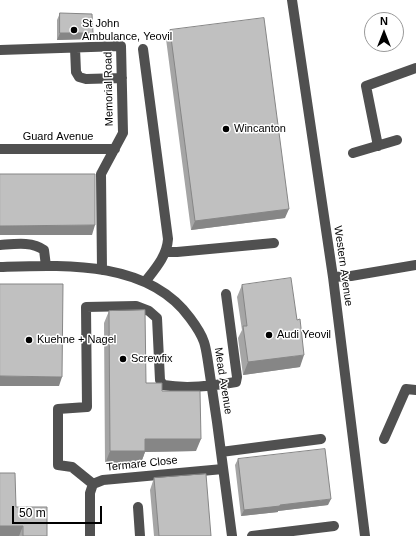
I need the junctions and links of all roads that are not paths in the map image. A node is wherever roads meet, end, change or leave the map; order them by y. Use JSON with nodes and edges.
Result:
{"nodes":[{"id":1,"x":292,"y":0,"type":"edge"},
{"id":2,"x":75,"y":48,"type":"junction"},
{"id":3,"x":143,"y":49,"type":"dead end"},
{"id":4,"x":0,"y":50,"type":"edge"},
{"id":5,"x":416,"y":68,"type":"edge"},
{"id":6,"x":122,"y":78,"type":"junction"},
{"id":7,"x":397,"y":140,"type":"dead end"},
{"id":8,"x":378,"y":146,"type":"junction"},
{"id":9,"x":0,"y":149,"type":"edge"},
{"id":10,"x":115,"y":149,"type":"junction"},
{"id":11,"x":353,"y":153,"type":"dead end"},
{"id":12,"x":274,"y":243,"type":"dead end"},
{"id":13,"x":0,"y":245,"type":"edge"},
{"id":14,"x":165,"y":252,"type":"junction"},
{"id":15,"x":416,"y":265,"type":"edge"},
{"id":16,"x":46,"y":266,"type":"junction"},
{"id":17,"x":0,"y":267,"type":"edge"},
{"id":18,"x":102,"y":270,"type":"junction"},
{"id":19,"x":333,"y":277,"type":"junction"},
{"id":20,"x":145,"y":282,"type":"junction"},
{"id":21,"x":226,"y":294,"type":"dead end"},
{"id":22,"x":212,"y":386,"type":"junction"},
{"id":23,"x":416,"y":390,"type":"edge"},
{"id":24,"x":321,"y":439,"type":"dead end"},
{"id":25,"x":384,"y":439,"type":"dead end"},
{"id":26,"x":221,"y":452,"type":"junction"},
{"id":27,"x":223,"y":469,"type":"junction"},
{"id":28,"x":93,"y":484,"type":"junction"},
{"id":29,"x":138,"y":507,"type":"dead end"},
{"id":30,"x":334,"y":526,"type":"dead end"},
{"id":31,"x":90,"y":536,"type":"edge"},
{"id":32,"x":140,"y":536,"type":"edge"},
{"id":33,"x":232,"y":536,"type":"edge"},
{"id":34,"x":252,"y":536,"type":"edge"},
{"id":35,"x":365,"y":536,"type":"edge"}],
"edges":[{"from":1,"to":19,"type":"street","name":"Western Avenue"},
{"from":2,"to":4,"type":"street","name":"Memorial Road"},
{"from":2,"to":6,"type":"street"},
{"from":2,"to":6,"type":"street","name":"Memorial Road"},
{"from":3,"to":14,"type":"street"},
{"from":5,"to":8,"type":"street"},
{"from":6,"to":10,"type":"street","name":"Memorial Road"},
{"from":7,"to":8,"type":"street"},
{"from":8,"to":11,"type":"street"},
{"from":9,"to":10,"type":"street","name":"Guard Avenue"},
{"from":10,"to":18,"type":"street","name":"Memorial Road"},
{"from":12,"to":14,"type":"street"},
{"from":13,"to":16,"type":"street"},
{"from":14,"to":20,"type":"street"},
{"from":15,"to":19,"type":"street"},
{"from":16,"to":17,"type":"street","name":"Mead Avenue"},
{"from":16,"to":18,"type":"street","name":"Mead Avenue"},
{"from":18,"to":20,"type":"street","name":"Mead Avenue"},
{"from":19,"to":35,"type":"street","name":"Western Avenue"},
{"from":20,"to":22,"type":"street","name":"Mead Avenue"},
{"from":21,"to":22,"type":"street"},
{"from":22,"to":26,"type":"street","name":"Mead Avenue"},
{"from":22,"to":28,"type":"street"},
{"from":23,"to":25,"type":"street"},
{"from":24,"to":26,"type":"street"},
{"from":26,"to":27,"type":"street","name":"Mead Avenue"},
{"from":27,"to":28,"type":"street","name":"Termare Close"},
{"from":27,"to":33,"type":"street","name":"Mead Avenue"},
{"from":28,"to":31,"type":"street"},
{"from":29,"to":32,"type":"street"},
{"from":30,"to":34,"type":"street"}]}
